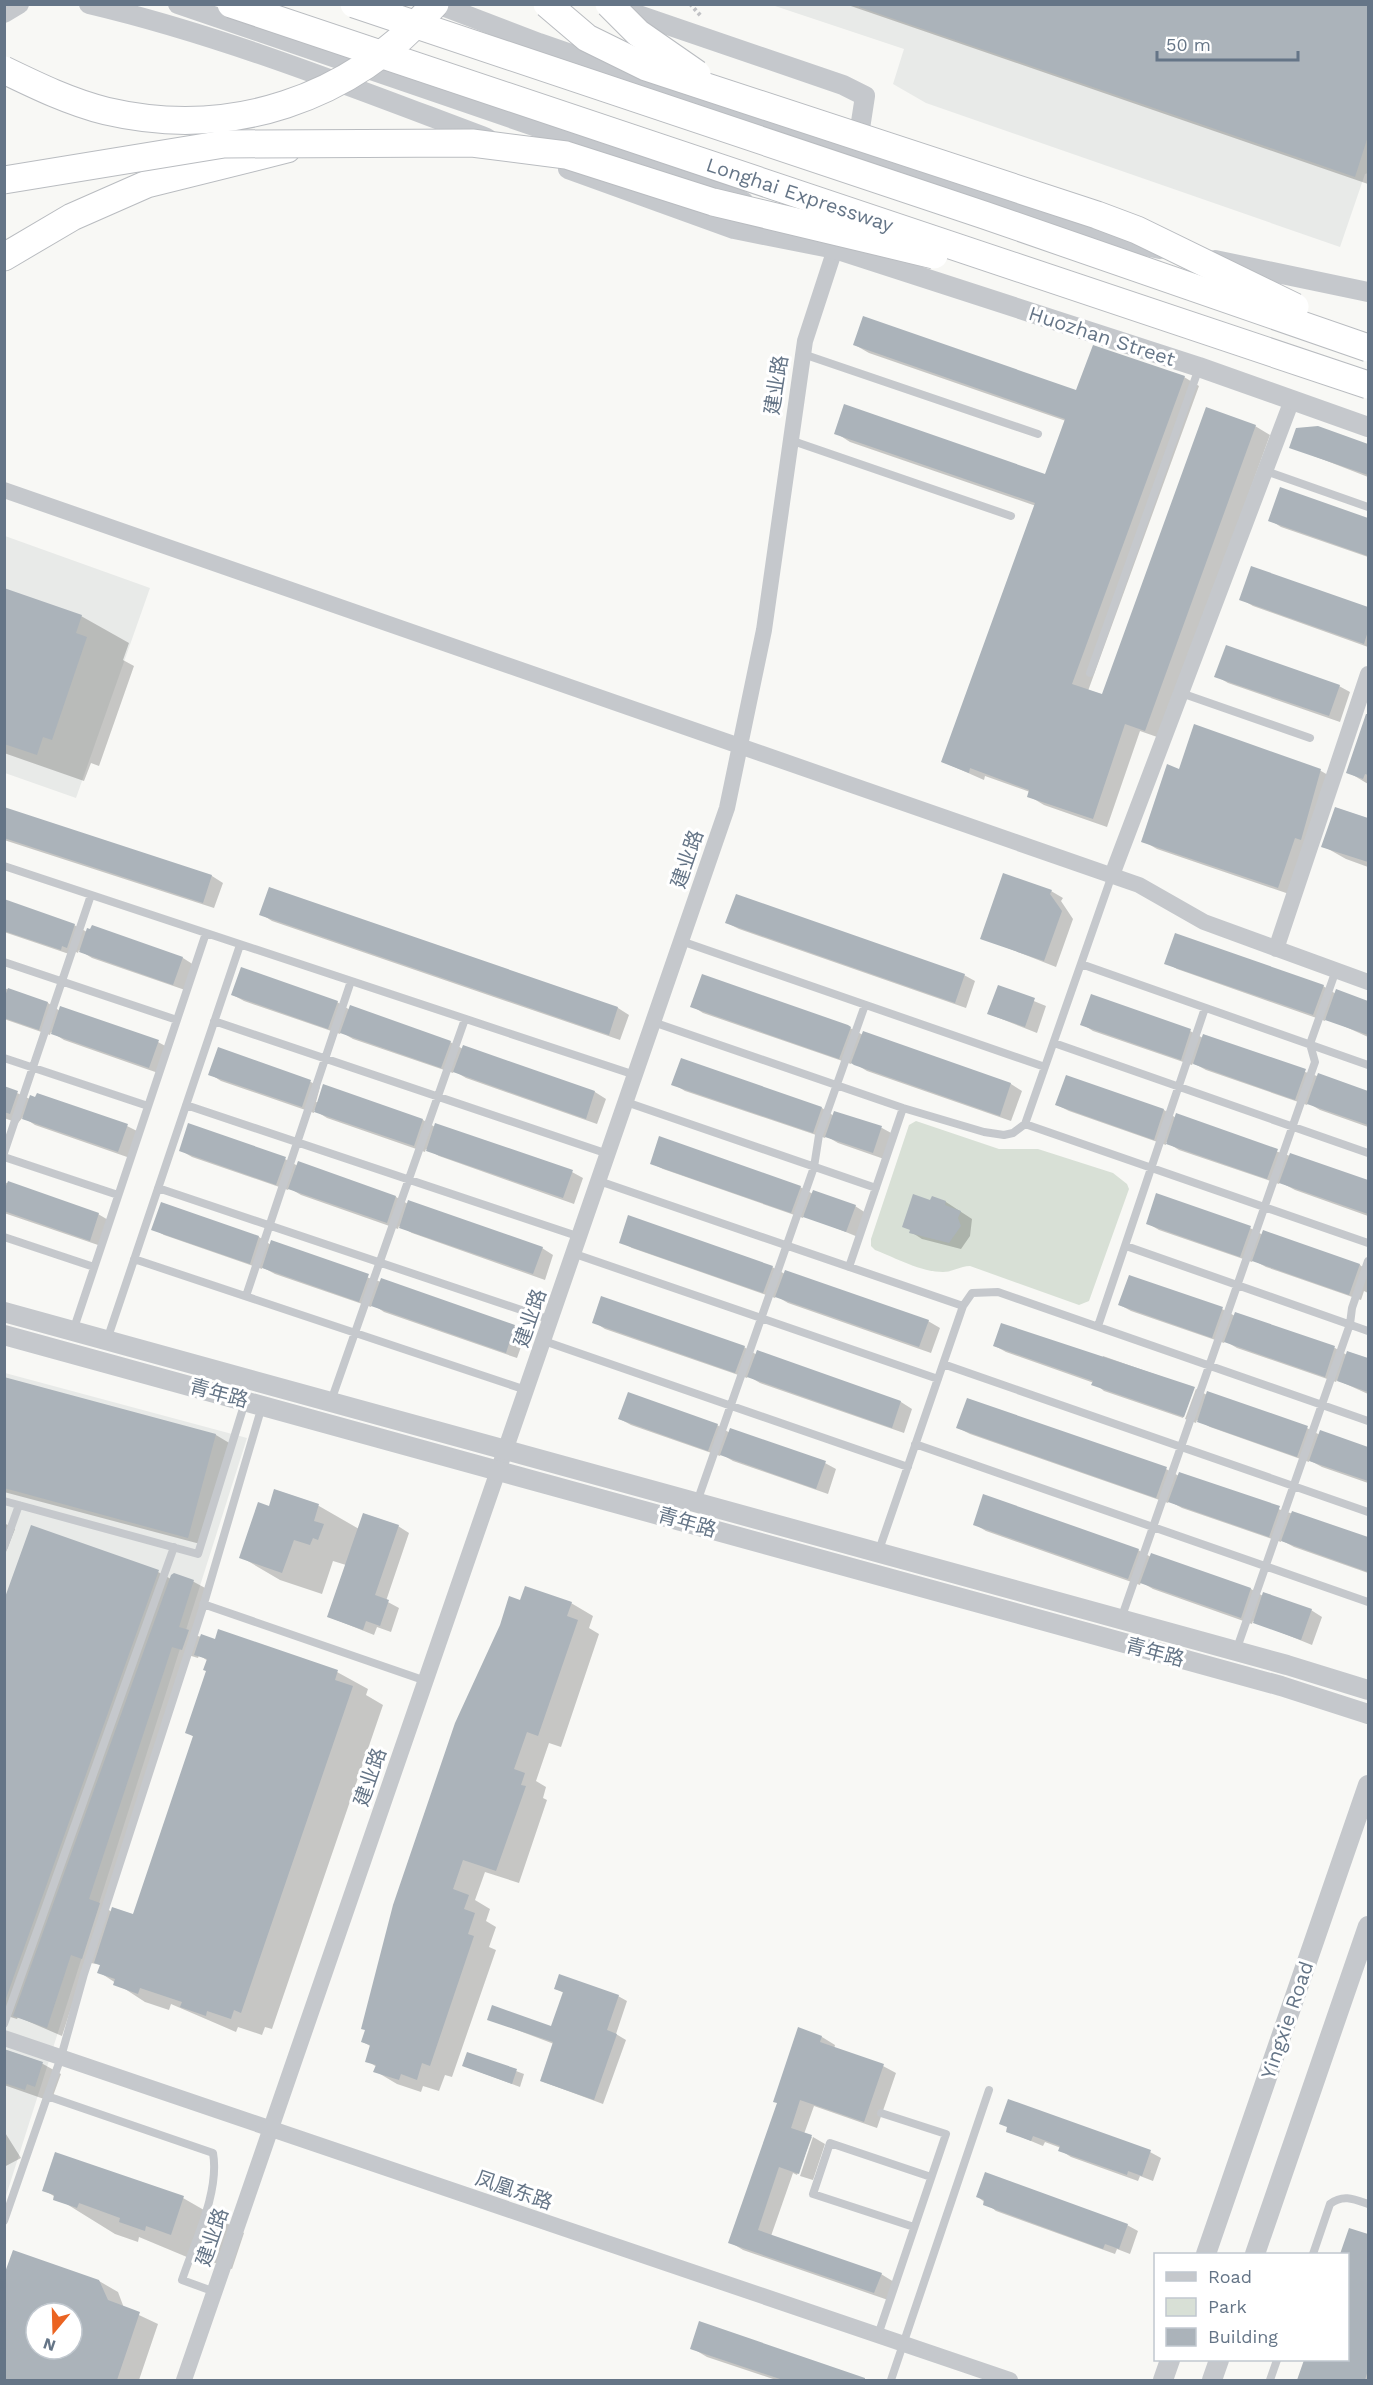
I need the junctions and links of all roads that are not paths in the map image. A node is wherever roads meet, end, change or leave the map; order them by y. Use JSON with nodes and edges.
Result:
{"nodes":[{"id":1,"x":19,"y":4,"type":"edge"},
{"id":2,"x":89,"y":4,"type":"edge"},
{"id":3,"x":177,"y":4,"type":"edge"},
{"id":4,"x":231,"y":4,"type":"edge"},
{"id":5,"x":354,"y":4,"type":"edge"},
{"id":6,"x":436,"y":4,"type":"edge"},
{"id":7,"x":547,"y":4,"type":"edge"},
{"id":8,"x":608,"y":4,"type":"edge"},
{"id":9,"x":4,"y":13,"type":"edge"},
{"id":10,"x":4,"y":70,"type":"edge"},
{"id":11,"x":734,"y":97,"type":"junction"},
{"id":12,"x":306,"y":144,"type":"junction"},
{"id":13,"x":856,"y":153,"type":"junction"},
{"id":14,"x":4,"y":180,"type":"edge"},
{"id":15,"x":834,"y":249,"type":"junction"},
{"id":16,"x":4,"y":257,"type":"edge"},
{"id":17,"x":1053,"y":280,"type":"junction"},
{"id":18,"x":1368,"y":292,"type":"edge"},
{"id":19,"x":1368,"y":346,"type":"edge"},
{"id":20,"x":803,"y":354,"type":"junction"},
{"id":21,"x":1199,"y":367,"type":"junction"},
{"id":22,"x":1368,"y":385,"type":"edge"},
{"id":23,"x":1292,"y":400,"type":"junction"},
{"id":24,"x":1368,"y":427,"type":"edge"},
{"id":25,"x":1038,"y":434,"type":"dead end"},
{"id":26,"x":789,"y":440,"type":"junction"},
{"id":27,"x":1266,"y":471,"type":"junction"},
{"id":28,"x":4,"y":490,"type":"edge"},
{"id":29,"x":1368,"y":507,"type":"edge"},
{"id":30,"x":1011,"y":516,"type":"dead end"},
{"id":31,"x":1090,"y":673,"type":"dead end"},
{"id":32,"x":1368,"y":674,"type":"edge"},
{"id":33,"x":1181,"y":693,"type":"junction"},
{"id":34,"x":1310,"y":738,"type":"dead end"},
{"id":35,"x":741,"y":746,"type":"junction"},
{"id":36,"x":4,"y":866,"type":"edge"},
{"id":37,"x":1112,"y":875,"type":"junction"},
{"id":38,"x":91,"y":895,"type":"junction"},
{"id":39,"x":206,"y":933,"type":"junction"},
{"id":40,"x":681,"y":941,"type":"junction"},
{"id":41,"x":240,"y":945,"type":"junction"},
{"id":42,"x":1276,"y":950,"type":"junction"},
{"id":43,"x":4,"y":962,"type":"edge"},
{"id":44,"x":1081,"y":964,"type":"junction"},
{"id":45,"x":1336,"y":970,"type":"junction"},
{"id":46,"x":62,"y":981,"type":"junction"},
{"id":47,"x":351,"y":981,"type":"junction"},
{"id":48,"x":1368,"y":982,"type":"edge"},
{"id":49,"x":865,"y":1005,"type":"junction"},
{"id":50,"x":1205,"y":1008,"type":"junction"},
{"id":51,"x":465,"y":1019,"type":"junction"},
{"id":52,"x":177,"y":1020,"type":"junction"},
{"id":53,"x":214,"y":1022,"type":"junction"},
{"id":54,"x":653,"y":1022,"type":"junction"},
{"id":55,"x":1054,"y":1043,"type":"junction"},
{"id":56,"x":1310,"y":1044,"type":"junction"},
{"id":57,"x":4,"y":1058,"type":"edge"},
{"id":58,"x":325,"y":1059,"type":"junction"},
{"id":59,"x":1368,"y":1065,"type":"edge"},
{"id":60,"x":1045,"y":1067,"type":"junction"},
{"id":61,"x":33,"y":1068,"type":"junction"},
{"id":62,"x":635,"y":1075,"type":"junction"},
{"id":63,"x":837,"y":1086,"type":"junction"},
{"id":64,"x":1178,"y":1087,"type":"junction"},
{"id":65,"x":438,"y":1096,"type":"junction"},
{"id":66,"x":626,"y":1102,"type":"junction"},
{"id":67,"x":186,"y":1105,"type":"junction"},
{"id":68,"x":148,"y":1106,"type":"junction"},
{"id":69,"x":903,"y":1108,"type":"junction"},
{"id":70,"x":1025,"y":1124,"type":"junction"},
{"id":71,"x":1292,"y":1126,"type":"junction"},
{"id":72,"x":297,"y":1142,"type":"junction"},
{"id":73,"x":1368,"y":1153,"type":"edge"},
{"id":74,"x":609,"y":1154,"type":"junction"},
{"id":75,"x":4,"y":1155,"type":"edge"},
{"id":76,"x":814,"y":1167,"type":"junction"},
{"id":77,"x":1153,"y":1168,"type":"junction"},
{"id":78,"x":409,"y":1179,"type":"junction"},
{"id":79,"x":599,"y":1181,"type":"junction"},
{"id":80,"x":158,"y":1188,"type":"junction"},
{"id":81,"x":876,"y":1188,"type":"junction"},
{"id":82,"x":118,"y":1195,"type":"junction"},
{"id":83,"x":1264,"y":1207,"type":"junction"},
{"id":84,"x":269,"y":1225,"type":"junction"},
{"id":85,"x":4,"y":1237,"type":"edge"},
{"id":86,"x":580,"y":1237,"type":"junction"},
{"id":87,"x":1368,"y":1244,"type":"edge"},
{"id":88,"x":787,"y":1245,"type":"junction"},
{"id":89,"x":1126,"y":1246,"type":"junction"},
{"id":90,"x":574,"y":1254,"type":"junction"},
{"id":91,"x":134,"y":1259,"type":"junction"},
{"id":92,"x":1368,"y":1261,"type":"edge"},
{"id":93,"x":380,"y":1262,"type":"junction"},
{"id":94,"x":94,"y":1267,"type":"junction"},
{"id":95,"x":849,"y":1267,"type":"junction"},
{"id":96,"x":1237,"y":1285,"type":"junction"},
{"id":97,"x":246,"y":1296,"type":"junction"},
{"id":98,"x":963,"y":1306,"type":"junction"},
{"id":99,"x":4,"y":1312,"type":"edge"},
{"id":100,"x":761,"y":1318,"type":"junction"},
{"id":101,"x":552,"y":1320,"type":"junction"},
{"id":102,"x":1350,"y":1324,"type":"junction"},
{"id":103,"x":1098,"y":1326,"type":"junction"},
{"id":104,"x":73,"y":1331,"type":"junction"},
{"id":105,"x":1368,"y":1331,"type":"edge"},
{"id":106,"x":355,"y":1333,"type":"junction"},
{"id":107,"x":4,"y":1335,"type":"edge"},
{"id":108,"x":107,"y":1340,"type":"junction"},
{"id":109,"x":544,"y":1341,"type":"junction"},
{"id":110,"x":943,"y":1364,"type":"junction"},
{"id":111,"x":1209,"y":1365,"type":"junction"},
{"id":112,"x":938,"y":1379,"type":"junction"},
{"id":113,"x":526,"y":1390,"type":"junction"},
{"id":114,"x":332,"y":1401,"type":"junction"},
{"id":115,"x":254,"y":1403,"type":"junction"},
{"id":116,"x":1322,"y":1404,"type":"junction"},
{"id":117,"x":731,"y":1406,"type":"junction"},
{"id":118,"x":1368,"y":1420,"type":"edge"},
{"id":119,"x":915,"y":1444,"type":"junction"},
{"id":120,"x":1181,"y":1446,"type":"junction"},
{"id":121,"x":506,"y":1448,"type":"junction"},
{"id":122,"x":908,"y":1467,"type":"junction"},
{"id":123,"x":499,"y":1470,"type":"junction"},
{"id":124,"x":1294,"y":1485,"type":"junction"},
{"id":125,"x":4,"y":1501,"type":"edge"},
{"id":126,"x":697,"y":1502,"type":"junction"},
{"id":127,"x":19,"y":1505,"type":"junction"},
{"id":128,"x":1368,"y":1512,"type":"edge"},
{"id":129,"x":1153,"y":1527,"type":"junction"},
{"id":130,"x":4,"y":1547,"type":"edge"},
{"id":131,"x":174,"y":1547,"type":"junction"},
{"id":132,"x":878,"y":1553,"type":"junction"},
{"id":133,"x":1266,"y":1566,"type":"junction"},
{"id":134,"x":1368,"y":1602,"type":"edge"},
{"id":135,"x":203,"y":1604,"type":"junction"},
{"id":136,"x":1120,"y":1619,"type":"junction"},
{"id":137,"x":1236,"y":1651,"type":"junction"},
{"id":138,"x":426,"y":1681,"type":"junction"},
{"id":139,"x":1368,"y":1690,"type":"edge"},
{"id":140,"x":1368,"y":1714,"type":"edge"},
{"id":141,"x":1368,"y":1785,"type":"edge"},
{"id":142,"x":1368,"y":1926,"type":"edge"},
{"id":143,"x":4,"y":2024,"type":"edge"},
{"id":144,"x":4,"y":2038,"type":"edge"},
{"id":145,"x":61,"y":2057,"type":"junction"},
{"id":146,"x":989,"y":2090,"type":"dead end"},
{"id":147,"x":47,"y":2097,"type":"junction"},
{"id":148,"x":881,"y":2113,"type":"dead end"},
{"id":149,"x":271,"y":2129,"type":"junction"},
{"id":150,"x":931,"y":2177,"type":"junction"},
{"id":151,"x":1368,"y":2204,"type":"edge"},
{"id":152,"x":4,"y":2222,"type":"edge"},
{"id":153,"x":914,"y":2228,"type":"junction"},
{"id":154,"x":1206,"y":2253,"type":"edge"},
{"id":155,"x":1255,"y":2253,"type":"edge"},
{"id":156,"x":1313,"y":2253,"type":"edge"},
{"id":157,"x":215,"y":2292,"type":"junction"},
{"id":158,"x":878,"y":2336,"type":"junction"},
{"id":159,"x":903,"y":2344,"type":"junction"},
{"id":160,"x":1170,"y":2361,"type":"edge"},
{"id":161,"x":1219,"y":2361,"type":"edge"},
{"id":162,"x":1277,"y":2361,"type":"edge"},
{"id":163,"x":184,"y":2380,"type":"edge"},
{"id":164,"x":891,"y":2380,"type":"edge"},
{"id":165,"x":1010,"y":2380,"type":"edge"},
{"id":166,"x":1163,"y":2380,"type":"edge"},
{"id":167,"x":1212,"y":2380,"type":"edge"},
{"id":168,"x":1270,"y":2380,"type":"edge"}],
"edges":[{"from":1,"to":9,"type":"street"},
{"from":2,"to":15,"type":"street"},
{"from":3,"to":15,"type":"street"},
{"from":4,"to":17,"type":"highway","name":"Longhai Expressway","bridge":true},
{"from":5,"to":19,"type":"highway","name":"Longhai Expressway","bridge":true},
{"from":6,"to":10,"type":"highway","bridge":true},
{"from":6,"to":13,"type":"street"},
{"from":7,"to":11,"type":"highway","bridge":true},
{"from":8,"to":11,"type":"highway","bridge":true},
{"from":8,"to":13,"type":"street"},
{"from":11,"to":19,"type":"highway","bridge":true},
{"from":12,"to":14,"type":"highway","bridge":true},
{"from":12,"to":16,"type":"highway","bridge":true},
{"from":12,"to":17,"type":"highway","bridge":true},
{"from":13,"to":18,"type":"street"},
{"from":15,"to":20,"type":"street","name":"建业路"},
{"from":15,"to":21,"type":"street","name":"Huozhan Street"},
{"from":17,"to":22,"type":"highway","name":"Longhai Expressway","bridge":true},
{"from":20,"to":25,"type":"lane"},
{"from":20,"to":26,"type":"street","name":"建业路"},
{"from":21,"to":23,"type":"street","name":"Huozhan Street"},
{"from":21,"to":31,"type":"lane"},
{"from":23,"to":24,"type":"street","name":"Huozhan Street"},
{"from":23,"to":27,"type":"street"},
{"from":26,"to":30,"type":"lane"},
{"from":26,"to":35,"type":"street","name":"建业路"},
{"from":27,"to":29,"type":"lane"},
{"from":27,"to":33,"type":"street"},
{"from":28,"to":35,"type":"street"},
{"from":32,"to":42,"type":"street"},
{"from":33,"to":34,"type":"lane"},
{"from":33,"to":37,"type":"street"},
{"from":35,"to":37,"type":"street"},
{"from":35,"to":40,"type":"street","name":"建业路"},
{"from":36,"to":38,"type":"lane"},
{"from":37,"to":42,"type":"street"},
{"from":37,"to":44,"type":"lane"},
{"from":38,"to":39,"type":"lane"},
{"from":38,"to":46,"type":"lane"},
{"from":39,"to":41,"type":"lane"},
{"from":39,"to":52,"type":"lane"},
{"from":40,"to":49,"type":"lane"},
{"from":40,"to":54,"type":"street","name":"建业路"},
{"from":41,"to":47,"type":"lane"},
{"from":41,"to":53,"type":"lane"},
{"from":42,"to":45,"type":"street"},
{"from":43,"to":46,"type":"lane"},
{"from":44,"to":50,"type":"lane"},
{"from":44,"to":55,"type":"lane"},
{"from":45,"to":48,"type":"street"},
{"from":45,"to":56,"type":"lane"},
{"from":46,"to":52,"type":"lane"},
{"from":46,"to":61,"type":"lane"},
{"from":47,"to":51,"type":"lane"},
{"from":47,"to":58,"type":"lane"},
{"from":49,"to":60,"type":"lane"},
{"from":49,"to":63,"type":"lane"},
{"from":50,"to":56,"type":"lane"},
{"from":50,"to":64,"type":"lane"},
{"from":51,"to":62,"type":"lane"},
{"from":51,"to":65,"type":"lane"},
{"from":52,"to":68,"type":"lane"},
{"from":53,"to":58,"type":"lane"},
{"from":53,"to":67,"type":"lane"},
{"from":54,"to":62,"type":"street","name":"建业路"},
{"from":54,"to":63,"type":"lane"},
{"from":55,"to":60,"type":"lane"},
{"from":55,"to":64,"type":"lane"},
{"from":56,"to":59,"type":"lane"},
{"from":56,"to":71,"type":"lane"},
{"from":57,"to":61,"type":"lane"},
{"from":58,"to":65,"type":"lane"},
{"from":58,"to":72,"type":"lane"},
{"from":60,"to":70,"type":"lane"},
{"from":61,"to":68,"type":"lane"},
{"from":61,"to":75,"type":"lane"},
{"from":62,"to":66,"type":"street","name":"建业路"},
{"from":63,"to":69,"type":"lane"},
{"from":63,"to":76,"type":"lane"},
{"from":64,"to":71,"type":"lane"},
{"from":64,"to":77,"type":"lane"},
{"from":65,"to":74,"type":"lane"},
{"from":65,"to":78,"type":"lane"},
{"from":66,"to":74,"type":"street","name":"建业路"},
{"from":66,"to":76,"type":"lane"},
{"from":67,"to":72,"type":"lane"},
{"from":67,"to":80,"type":"lane"},
{"from":68,"to":82,"type":"lane"},
{"from":69,"to":70,"type":"lane"},
{"from":69,"to":81,"type":"lane"},
{"from":70,"to":77,"type":"lane"},
{"from":71,"to":73,"type":"lane"},
{"from":71,"to":83,"type":"lane"},
{"from":72,"to":78,"type":"lane"},
{"from":72,"to":84,"type":"lane"},
{"from":74,"to":79,"type":"street","name":"建业路"},
{"from":75,"to":82,"type":"lane"},
{"from":76,"to":81,"type":"lane"},
{"from":76,"to":88,"type":"lane"},
{"from":77,"to":83,"type":"lane"},
{"from":77,"to":89,"type":"lane"},
{"from":78,"to":86,"type":"lane"},
{"from":78,"to":93,"type":"lane"},
{"from":79,"to":86,"type":"street","name":"建业路"},
{"from":79,"to":88,"type":"lane"},
{"from":80,"to":84,"type":"lane"},
{"from":80,"to":91,"type":"lane"},
{"from":81,"to":95,"type":"lane"},
{"from":82,"to":94,"type":"lane"},
{"from":83,"to":87,"type":"lane"},
{"from":83,"to":96,"type":"lane"},
{"from":84,"to":93,"type":"lane"},
{"from":84,"to":97,"type":"lane"},
{"from":85,"to":94,"type":"lane"},
{"from":86,"to":90,"type":"street","name":"建业路"},
{"from":88,"to":95,"type":"lane"},
{"from":88,"to":100,"type":"lane"},
{"from":89,"to":96,"type":"lane"},
{"from":89,"to":103,"type":"lane"},
{"from":90,"to":100,"type":"lane"},
{"from":90,"to":101,"type":"street","name":"建业路"},
{"from":91,"to":97,"type":"lane"},
{"from":91,"to":108,"type":"lane"},
{"from":92,"to":102,"type":"lane"},
{"from":93,"to":101,"type":"lane"},
{"from":93,"to":106,"type":"lane"},
{"from":94,"to":104,"type":"lane"},
{"from":95,"to":98,"type":"lane"},
{"from":96,"to":102,"type":"lane"},
{"from":96,"to":111,"type":"lane"},
{"from":97,"to":106,"type":"lane"},
{"from":98,"to":103,"type":"lane"},
{"from":98,"to":110,"type":"lane"},
{"from":99,"to":104,"type":"street","name":"青年路"},
{"from":100,"to":112,"type":"lane"},
{"from":100,"to":117,"type":"lane"},
{"from":101,"to":109,"type":"street","name":"建业路"},
{"from":102,"to":105,"type":"lane"},
{"from":102,"to":116,"type":"lane"},
{"from":103,"to":111,"type":"lane"},
{"from":104,"to":108,"type":"street","name":"青年路"},
{"from":106,"to":113,"type":"lane"},
{"from":106,"to":114,"type":"lane"},
{"from":107,"to":115,"type":"street","name":"青年路"},
{"from":108,"to":114,"type":"street","name":"青年路"},
{"from":109,"to":113,"type":"street","name":"建业路"},
{"from":109,"to":117,"type":"lane"},
{"from":110,"to":112,"type":"lane"},
{"from":110,"to":120,"type":"lane"},
{"from":111,"to":116,"type":"lane"},
{"from":111,"to":120,"type":"lane"},
{"from":112,"to":119,"type":"lane"},
{"from":113,"to":121,"type":"street","name":"建业路"},
{"from":114,"to":121,"type":"street","name":"青年路"},
{"from":115,"to":123,"type":"street","name":"青年路"},
{"from":115,"to":131,"type":"lane"},
{"from":115,"to":135,"type":"lane"},
{"from":116,"to":118,"type":"lane"},
{"from":116,"to":124,"type":"lane"},
{"from":117,"to":122,"type":"lane"},
{"from":117,"to":126,"type":"lane"},
{"from":119,"to":122,"type":"lane"},
{"from":119,"to":129,"type":"lane"},
{"from":120,"to":124,"type":"lane"},
{"from":120,"to":129,"type":"lane"},
{"from":121,"to":123,"type":"street","name":"建业路"},
{"from":121,"to":126,"type":"street","name":"青年路"},
{"from":122,"to":132,"type":"lane"},
{"from":123,"to":138,"type":"street","name":"建业路"},
{"from":123,"to":140,"type":"street","name":"青年路"},
{"from":124,"to":128,"type":"lane"},
{"from":124,"to":133,"type":"lane"},
{"from":125,"to":127,"type":"lane"},
{"from":126,"to":132,"type":"street","name":"青年路"},
{"from":127,"to":130,"type":"lane"},
{"from":127,"to":131,"type":"lane"},
{"from":129,"to":133,"type":"lane"},
{"from":129,"to":136,"type":"lane"},
{"from":131,"to":143,"type":"lane"},
{"from":132,"to":136,"type":"street","name":"青年路"},
{"from":133,"to":134,"type":"lane"},
{"from":133,"to":137,"type":"lane"},
{"from":135,"to":138,"type":"lane"},
{"from":135,"to":145,"type":"lane"},
{"from":136,"to":137,"type":"street","name":"青年路"},
{"from":137,"to":139,"type":"street","name":"青年路"},
{"from":138,"to":149,"type":"street","name":"建业路"},
{"from":141,"to":154,"type":"street","name":"Yingxie Road"},
{"from":142,"to":155,"type":"street"},
{"from":144,"to":145,"type":"street","name":"凤凰东路"},
{"from":145,"to":147,"type":"lane"},
{"from":145,"to":149,"type":"street","name":"凤凰东路"},
{"from":146,"to":159,"type":"lane"},
{"from":147,"to":152,"type":"lane"},
{"from":147,"to":157,"type":"lane"},
{"from":148,"to":150,"type":"lane"},
{"from":149,"to":157,"type":"street","name":"建业路"},
{"from":149,"to":158,"type":"street","name":"凤凰东路"},
{"from":150,"to":153,"type":"lane"},
{"from":150,"to":153,"type":"lane"},
{"from":151,"to":156,"type":"lane"},
{"from":153,"to":158,"type":"lane"},
{"from":157,"to":163,"type":"street","name":"建业路"},
{"from":158,"to":159,"type":"street","name":"凤凰东路"},
{"from":159,"to":164,"type":"lane"},
{"from":159,"to":165,"type":"street","name":"凤凰东路"},
{"from":160,"to":166,"type":"street"},
{"from":161,"to":167,"type":"street"},
{"from":162,"to":168,"type":"lane"}]}
